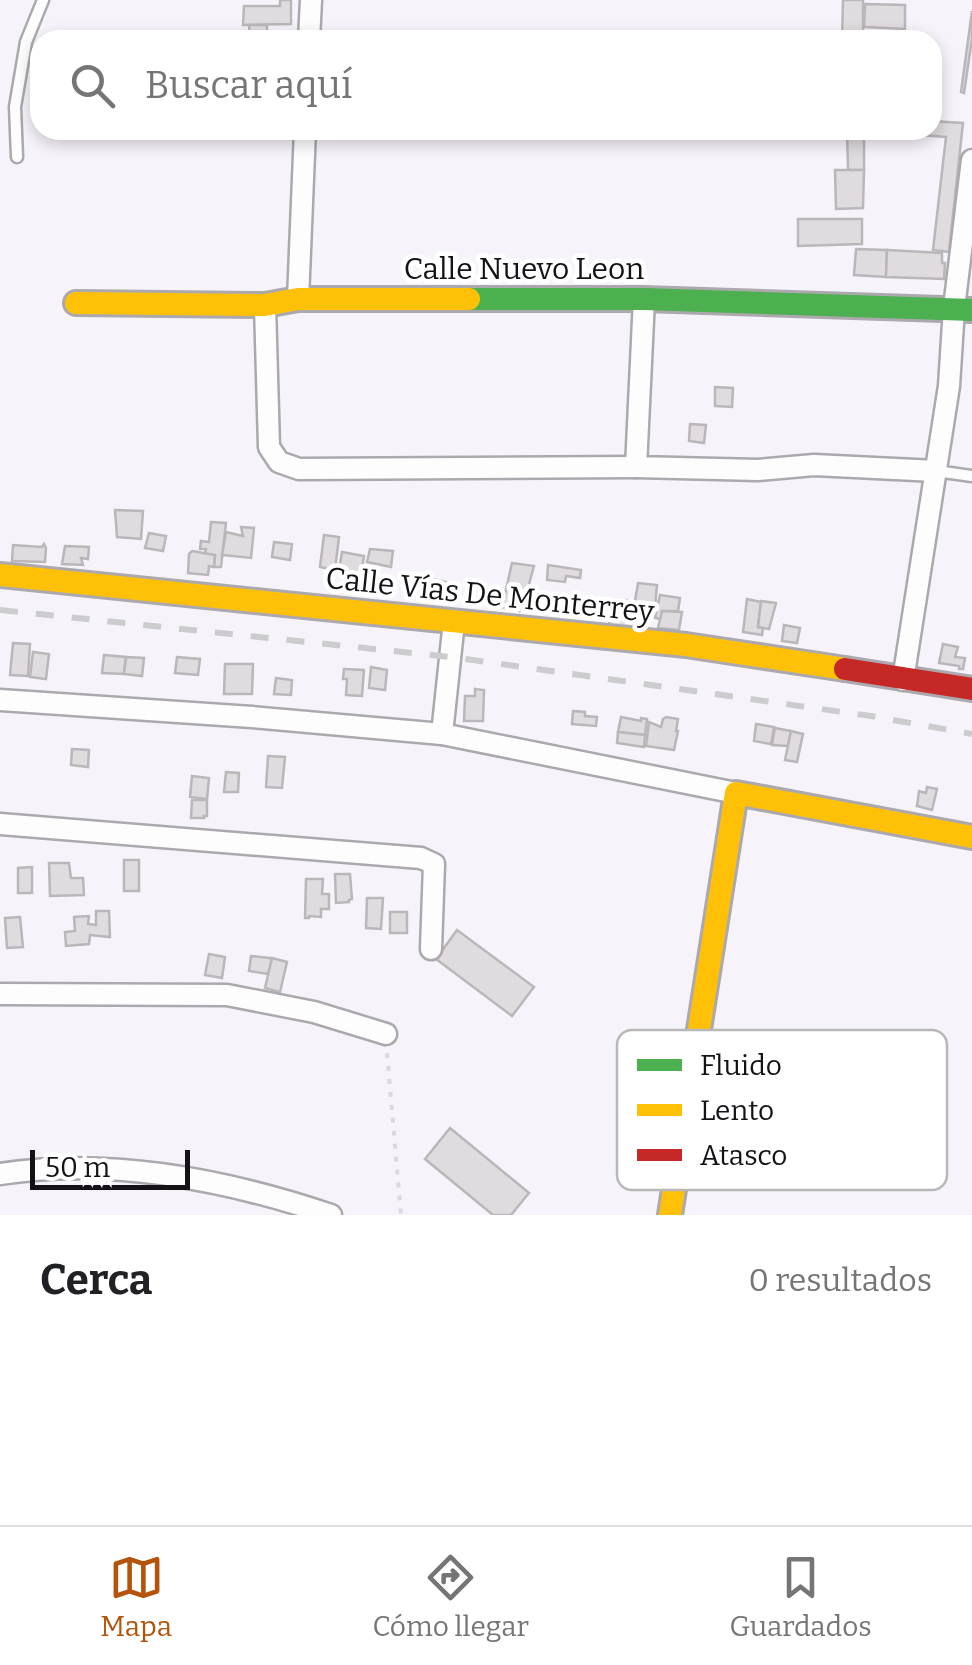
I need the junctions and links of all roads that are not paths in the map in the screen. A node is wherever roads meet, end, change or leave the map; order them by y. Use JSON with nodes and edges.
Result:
{"nodes":[{"id":1,"x":43,"y":0,"type":"edge"},
{"id":2,"x":310,"y":0,"type":"edge"},
{"id":3,"x":31,"y":30,"type":"edge"},
{"id":4,"x":309,"y":30,"type":"edge"},
{"id":5,"x":30,"y":32,"type":"edge"},
{"id":6,"x":305,"y":140,"type":"edge"},
{"id":7,"x":16,"y":157,"type":"dead end"},
{"id":8,"x":972,"y":160,"type":"edge"},
{"id":9,"x":298,"y":299,"type":"junction"},
{"id":10,"x":644,"y":299,"type":"junction"},
{"id":11,"x":76,"y":303,"type":"dead end"},
{"id":12,"x":265,"y":304,"type":"junction"},
{"id":13,"x":963,"y":309,"type":"edge"},
{"id":14,"x":636,"y":467,"type":"junction"},
{"id":15,"x":936,"y":471,"type":"junction"},
{"id":16,"x":972,"y":476,"type":"edge"},
{"id":17,"x":0,"y":575,"type":"edge"},
{"id":18,"x":454,"y":622,"type":"junction"},
{"id":19,"x":903,"y":680,"type":"junction"},
{"id":20,"x":972,"y":688,"type":"edge"},
{"id":21,"x":0,"y":700,"type":"edge"},
{"id":22,"x":442,"y":734,"type":"junction"},
{"id":23,"x":736,"y":793,"type":"junction"},
{"id":24,"x":0,"y":824,"type":"edge"},
{"id":25,"x":972,"y":837,"type":"edge"},
{"id":26,"x":431,"y":949,"type":"dead end"},
{"id":27,"x":0,"y":994,"type":"edge"},
{"id":28,"x":699,"y":1030,"type":"edge"},
{"id":29,"x":386,"y":1034,"type":"road end"},
{"id":30,"x":0,"y":1174,"type":"edge"},
{"id":31,"x":674,"y":1190,"type":"edge"},
{"id":32,"x":331,"y":1215,"type":"edge"},
{"id":33,"x":670,"y":1215,"type":"edge"}],
"edges":[{"from":1,"to":3,"type":"lane"},
{"from":2,"to":4,"type":"street"},
{"from":5,"to":7,"type":"lane"},
{"from":6,"to":9,"type":"street"},
{"from":8,"to":13,"type":"street"},
{"from":9,"to":10,"type":"street","name":"Calle Nuevo Leon"},
{"from":9,"to":12,"type":"street","name":"Calle Nuevo Leon"},
{"from":10,"to":13,"type":"street","name":"Calle Nuevo Leon"},
{"from":10,"to":14,"type":"street"},
{"from":11,"to":12,"type":"street","name":"Calle Nuevo Leon"},
{"from":12,"to":14,"type":"street"},
{"from":13,"to":15,"type":"street"},
{"from":14,"to":15,"type":"street"},
{"from":15,"to":16,"type":"lane"},
{"from":15,"to":19,"type":"street"},
{"from":17,"to":18,"type":"street","name":"Calle Vías De Monterrey"},
{"from":18,"to":19,"type":"street","name":"Calle Vías De Monterrey"},
{"from":18,"to":22,"type":"street"},
{"from":19,"to":20,"type":"street","name":"Calle Vías De Monterrey"},
{"from":21,"to":22,"type":"street"},
{"from":22,"to":23,"type":"street"},
{"from":23,"to":25,"type":"street"},
{"from":23,"to":28,"type":"street"},
{"from":24,"to":26,"type":"street"},
{"from":27,"to":29,"type":"street"},
{"from":30,"to":32,"type":"street"},
{"from":31,"to":33,"type":"street"}]}
